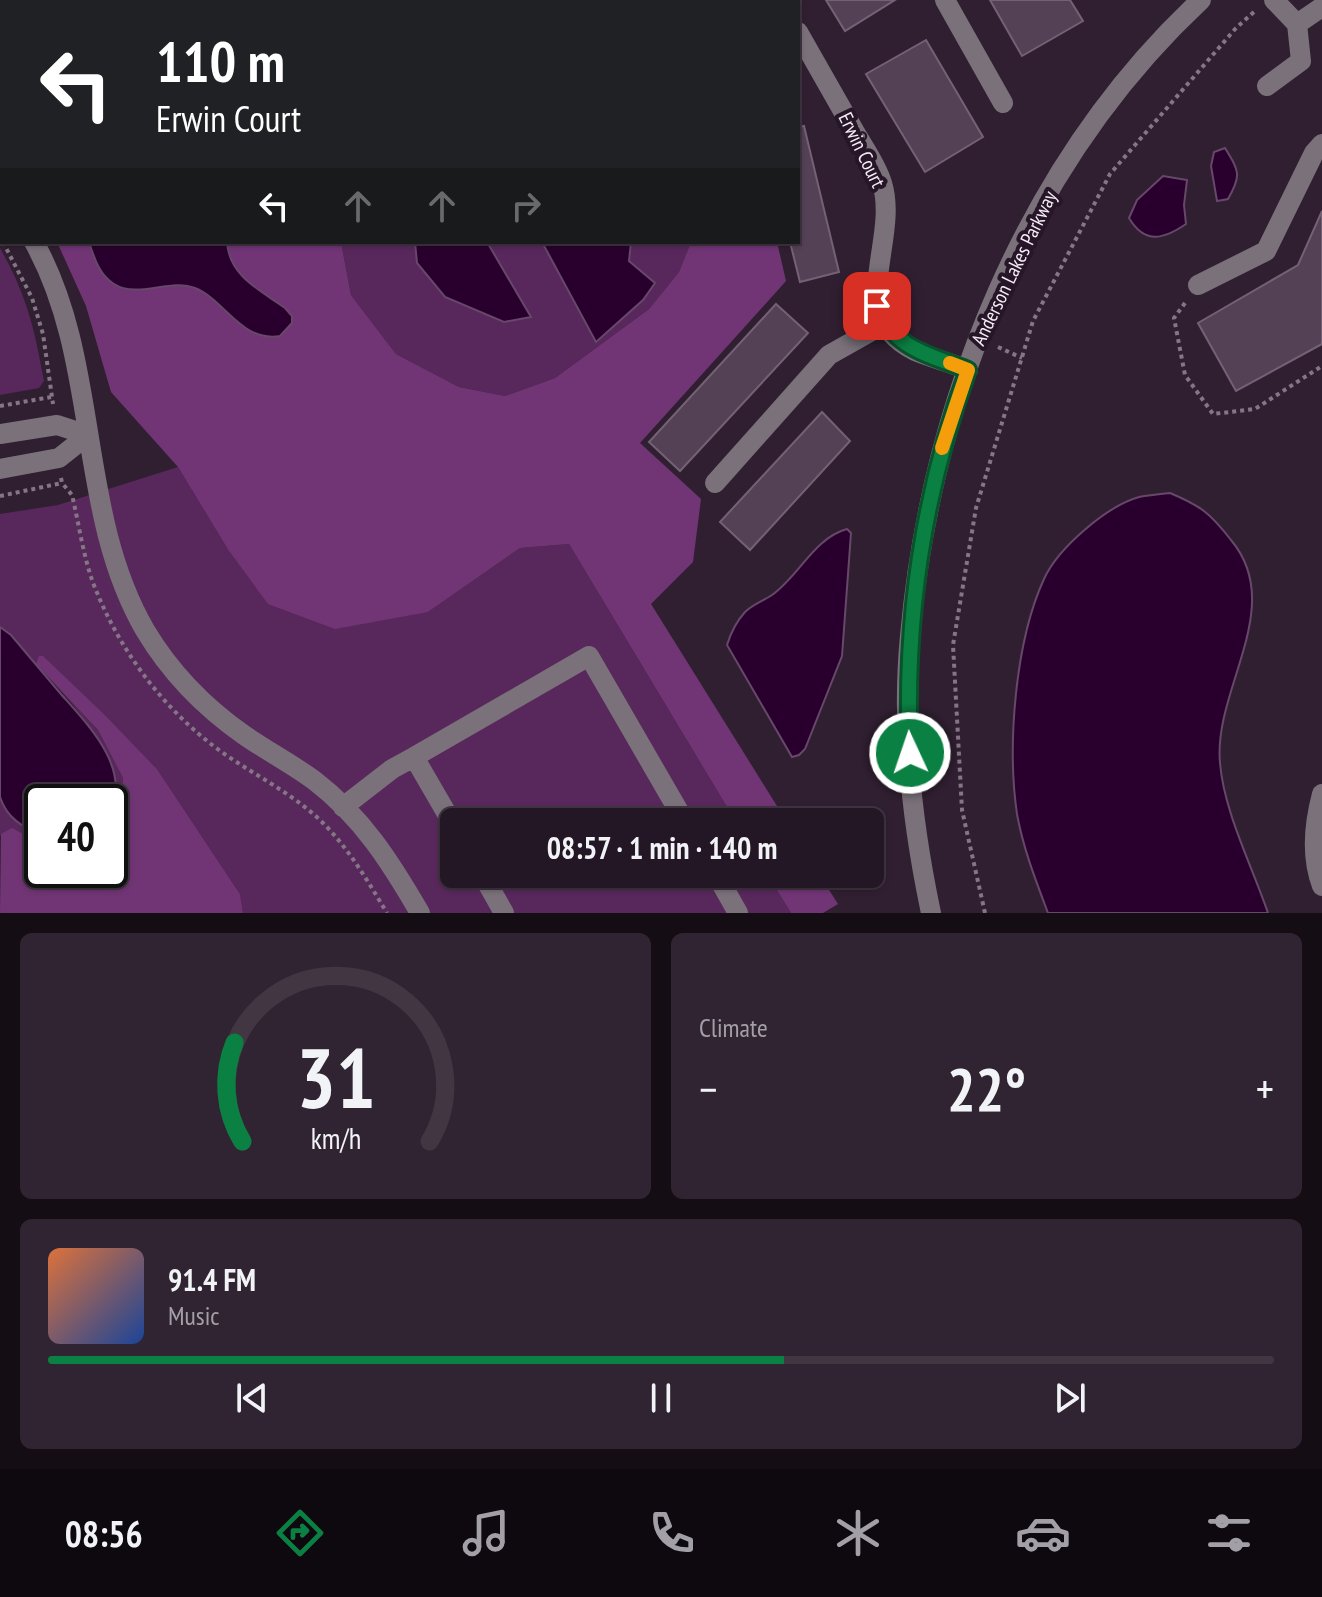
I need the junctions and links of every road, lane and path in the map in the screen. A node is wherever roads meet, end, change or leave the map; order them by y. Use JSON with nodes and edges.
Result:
{"nodes":[{"id":1,"x":945,"y":0,"type":"edge"},
{"id":2,"x":1201,"y":0,"type":"edge"},
{"id":3,"x":1265,"y":5,"type":"edge"},
{"id":4,"x":1322,"y":7,"type":"edge"},
{"id":5,"x":1297,"y":24,"type":"junction"},
{"id":6,"x":800,"y":36,"type":"edge"},
{"id":7,"x":1267,"y":86,"type":"dead end"},
{"id":8,"x":1003,"y":103,"type":"dead end"},
{"id":9,"x":1322,"y":144,"type":"edge"},
{"id":10,"x":4,"y":244,"type":"edge"},
{"id":11,"x":35,"y":244,"type":"edge"},
{"id":12,"x":1198,"y":285,"type":"joint"},
{"id":13,"x":884,"y":324,"type":"junction"},
{"id":14,"x":1322,"y":366,"type":"edge"},
{"id":15,"x":968,"y":370,"type":"junction"},
{"id":16,"x":51,"y":397,"type":"junction"},
{"id":17,"x":0,"y":406,"type":"edge"},
{"id":18,"x":55,"y":410,"type":"dead end"},
{"id":19,"x":0,"y":434,"type":"edge"},
{"id":20,"x":88,"y":435,"type":"junction"},
{"id":21,"x":0,"y":469,"type":"edge"},
{"id":22,"x":62,"y":483,"type":"dead end"},
{"id":23,"x":715,"y":483,"type":"dead end"},
{"id":24,"x":0,"y":496,"type":"edge"},
{"id":25,"x":414,"y":757,"type":"junction"},
{"id":26,"x":1322,"y":794,"type":"edge"},
{"id":27,"x":343,"y":807,"type":"junction"},
{"id":28,"x":444,"y":808,"type":"edge"},
{"id":29,"x":677,"y":808,"type":"edge"},
{"id":30,"x":1322,"y":886,"type":"edge"},
{"id":31,"x":490,"y":888,"type":"edge"},
{"id":32,"x":724,"y":888,"type":"edge"},
{"id":33,"x":420,"y":913,"type":"edge"},
{"id":34,"x":504,"y":913,"type":"edge"},
{"id":35,"x":738,"y":913,"type":"edge"},
{"id":36,"x":931,"y":913,"type":"edge"},
{"id":37,"x":985,"y":913,"type":"edge"}],
"edges":[{"from":1,"to":8,"type":"street"},
{"from":2,"to":15,"type":"street","name":"Anderson Lakes Parkway"},
{"from":3,"to":5,"type":"street"},
{"from":3,"to":37,"type":"path"},
{"from":4,"to":5,"type":"street"},
{"from":5,"to":7,"type":"street"},
{"from":6,"to":13,"type":"street","name":"Erwin Court"},
{"from":9,"to":12,"type":"street"},
{"from":10,"to":16,"type":"path"},
{"from":11,"to":20,"type":"street"},
{"from":12,"to":14,"type":"path"},
{"from":13,"to":15,"type":"street"},
{"from":13,"to":23,"type":"street"},
{"from":15,"to":36,"type":"street","name":"Anderson Lakes Parkway"},
{"from":16,"to":17,"type":"path"},
{"from":16,"to":18,"type":"path"},
{"from":19,"to":20,"type":"street"},
{"from":20,"to":21,"type":"street"},
{"from":20,"to":27,"type":"street"},
{"from":22,"to":24,"type":"path"},
{"from":25,"to":27,"type":"street"},
{"from":25,"to":28,"type":"street"},
{"from":25,"to":29,"type":"street"},
{"from":26,"to":30,"type":"street"},
{"from":27,"to":33,"type":"street"},
{"from":31,"to":34,"type":"street"},
{"from":32,"to":35,"type":"street"}]}
